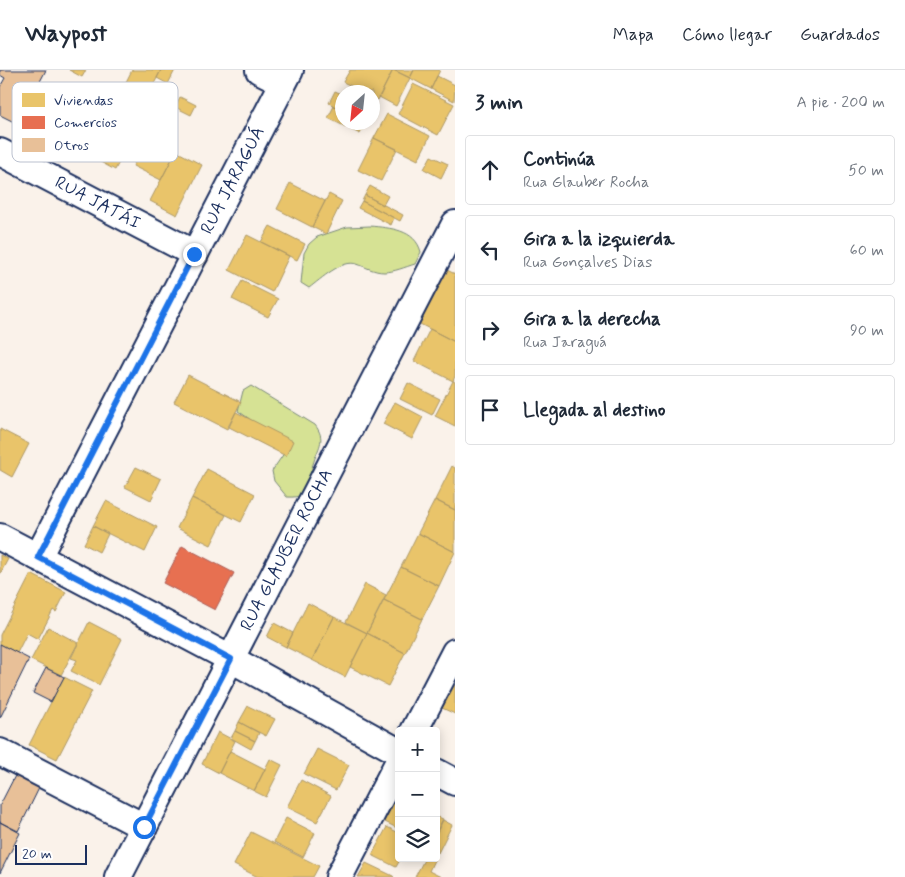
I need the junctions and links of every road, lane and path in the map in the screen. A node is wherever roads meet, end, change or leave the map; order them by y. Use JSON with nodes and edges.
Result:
{"nodes":[{"id":1,"x":259,"y":70,"type":"edge"},
{"id":2,"x":286,"y":76,"type":"edge"},
{"id":3,"x":0,"y":152,"type":"edge"},
{"id":4,"x":12,"y":158,"type":"edge"},
{"id":5,"x":19,"y":162,"type":"edge"},
{"id":6,"x":455,"y":224,"type":"edge"},
{"id":7,"x":194,"y":254,"type":"junction"},
{"id":8,"x":0,"y":537,"type":"edge"},
{"id":9,"x":38,"y":557,"type":"junction"},
{"id":10,"x":455,"y":652,"type":"edge"},
{"id":11,"x":231,"y":659,"type":"junction"},
{"id":12,"x":416,"y":727,"type":"edge"},
{"id":13,"x":395,"y":750,"type":"edge"},
{"id":14,"x":0,"y":752,"type":"edge"},
{"id":15,"x":395,"y":769,"type":"edge"},
{"id":16,"x":440,"y":774,"type":"edge"},
{"id":17,"x":455,"y":782,"type":"edge"},
{"id":18,"x":144,"y":827,"type":"junction"},
{"id":19,"x":118,"y":877,"type":"edge"},
{"id":20,"x":339,"y":877,"type":"edge"}],
"edges":[{"from":1,"to":2,"type":"street"},
{"from":2,"to":7,"type":"street","name":"RUA JARAGUÁ"},
{"from":3,"to":4,"type":"street","name":"RUA JATÁI"},
{"from":5,"to":7,"type":"street","name":"RUA JATÁI"},
{"from":6,"to":11,"type":"street","name":"RUA GLAUBER ROCHA"},
{"from":7,"to":9,"type":"street","name":"RUA JARAGUÁ"},
{"from":8,"to":9,"type":"street"},
{"from":9,"to":11,"type":"street"},
{"from":10,"to":12,"type":"street"},
{"from":11,"to":13,"type":"street"},
{"from":11,"to":18,"type":"street","name":"RUA GLAUBER ROCHA"},
{"from":14,"to":18,"type":"street"},
{"from":15,"to":20,"type":"street"},
{"from":16,"to":17,"type":"street"},
{"from":18,"to":19,"type":"street","name":"RUA GLAUBER ROCHA"}]}
